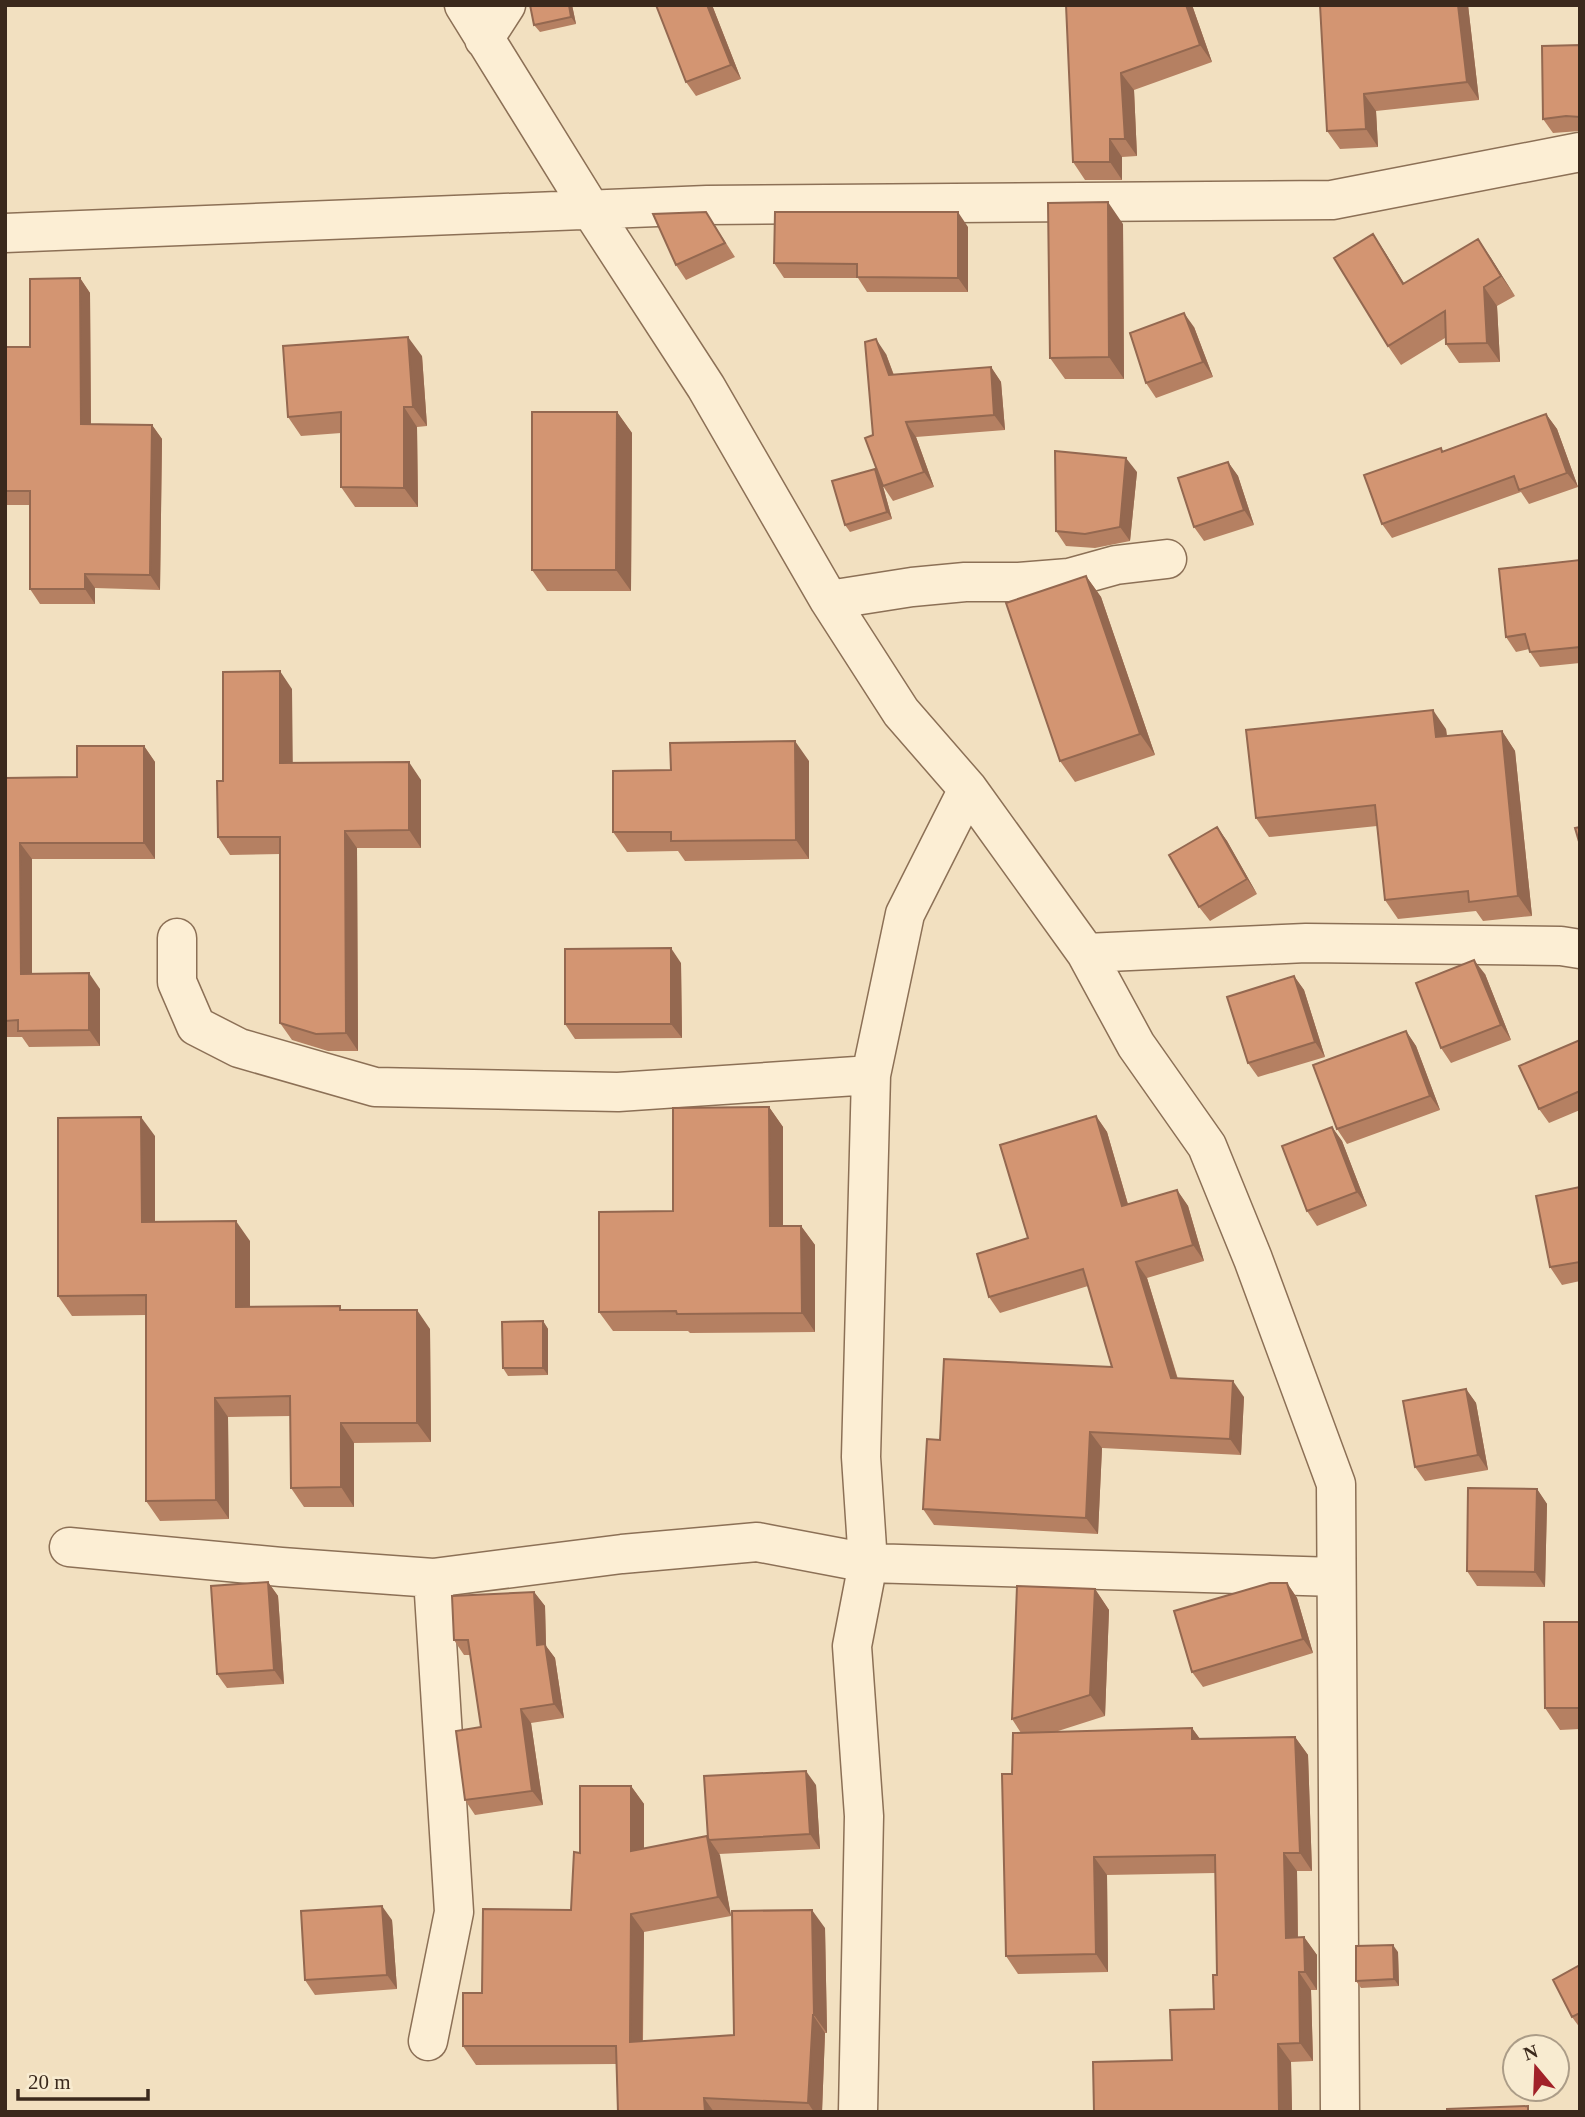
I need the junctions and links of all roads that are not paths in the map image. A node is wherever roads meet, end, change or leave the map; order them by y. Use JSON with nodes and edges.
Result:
{"nodes":[{"id":1,"x":464,"y":5,"type":"edge"},
{"id":2,"x":506,"y":5,"type":"edge"},
{"id":3,"x":484,"y":39,"type":"junction"},
{"id":4,"x":1580,"y":152,"type":"edge"},
{"id":5,"x":591,"y":210,"type":"junction"},
{"id":6,"x":5,"y":233,"type":"edge"},
{"id":7,"x":1167,"y":559,"type":"dead end"},
{"id":8,"x":829,"y":600,"type":"junction"},
{"id":9,"x":968,"y":789,"type":"junction"},
{"id":10,"x":177,"y":938,"type":"dead end"},
{"id":11,"x":1580,"y":949,"type":"edge"},
{"id":12,"x":1086,"y":953,"type":"junction"},
{"id":13,"x":871,"y":1074,"type":"junction"},
{"id":14,"x":69,"y":1547,"type":"dead end"},
{"id":15,"x":869,"y":1563,"type":"junction"},
{"id":16,"x":1336,"y":1577,"type":"junction"},
{"id":17,"x":433,"y":1578,"type":"junction"},
{"id":18,"x":428,"y":2041,"type":"dead end"},
{"id":19,"x":858,"y":2112,"type":"edge"},
{"id":20,"x":1340,"y":2112,"type":"edge"}],
"edges":[{"from":1,"to":3,"type":"street"},
{"from":2,"to":3,"type":"street"},
{"from":3,"to":5,"type":"street"},
{"from":4,"to":5,"type":"street"},
{"from":5,"to":6,"type":"street"},
{"from":5,"to":8,"type":"street"},
{"from":7,"to":8,"type":"street"},
{"from":8,"to":9,"type":"street"},
{"from":9,"to":12,"type":"street"},
{"from":9,"to":13,"type":"street"},
{"from":10,"to":13,"type":"street"},
{"from":11,"to":12,"type":"street"},
{"from":12,"to":16,"type":"street"},
{"from":13,"to":15,"type":"street"},
{"from":14,"to":17,"type":"street"},
{"from":15,"to":16,"type":"street"},
{"from":15,"to":17,"type":"street"},
{"from":15,"to":19,"type":"street"},
{"from":16,"to":20,"type":"street"},
{"from":17,"to":18,"type":"street"}]}
